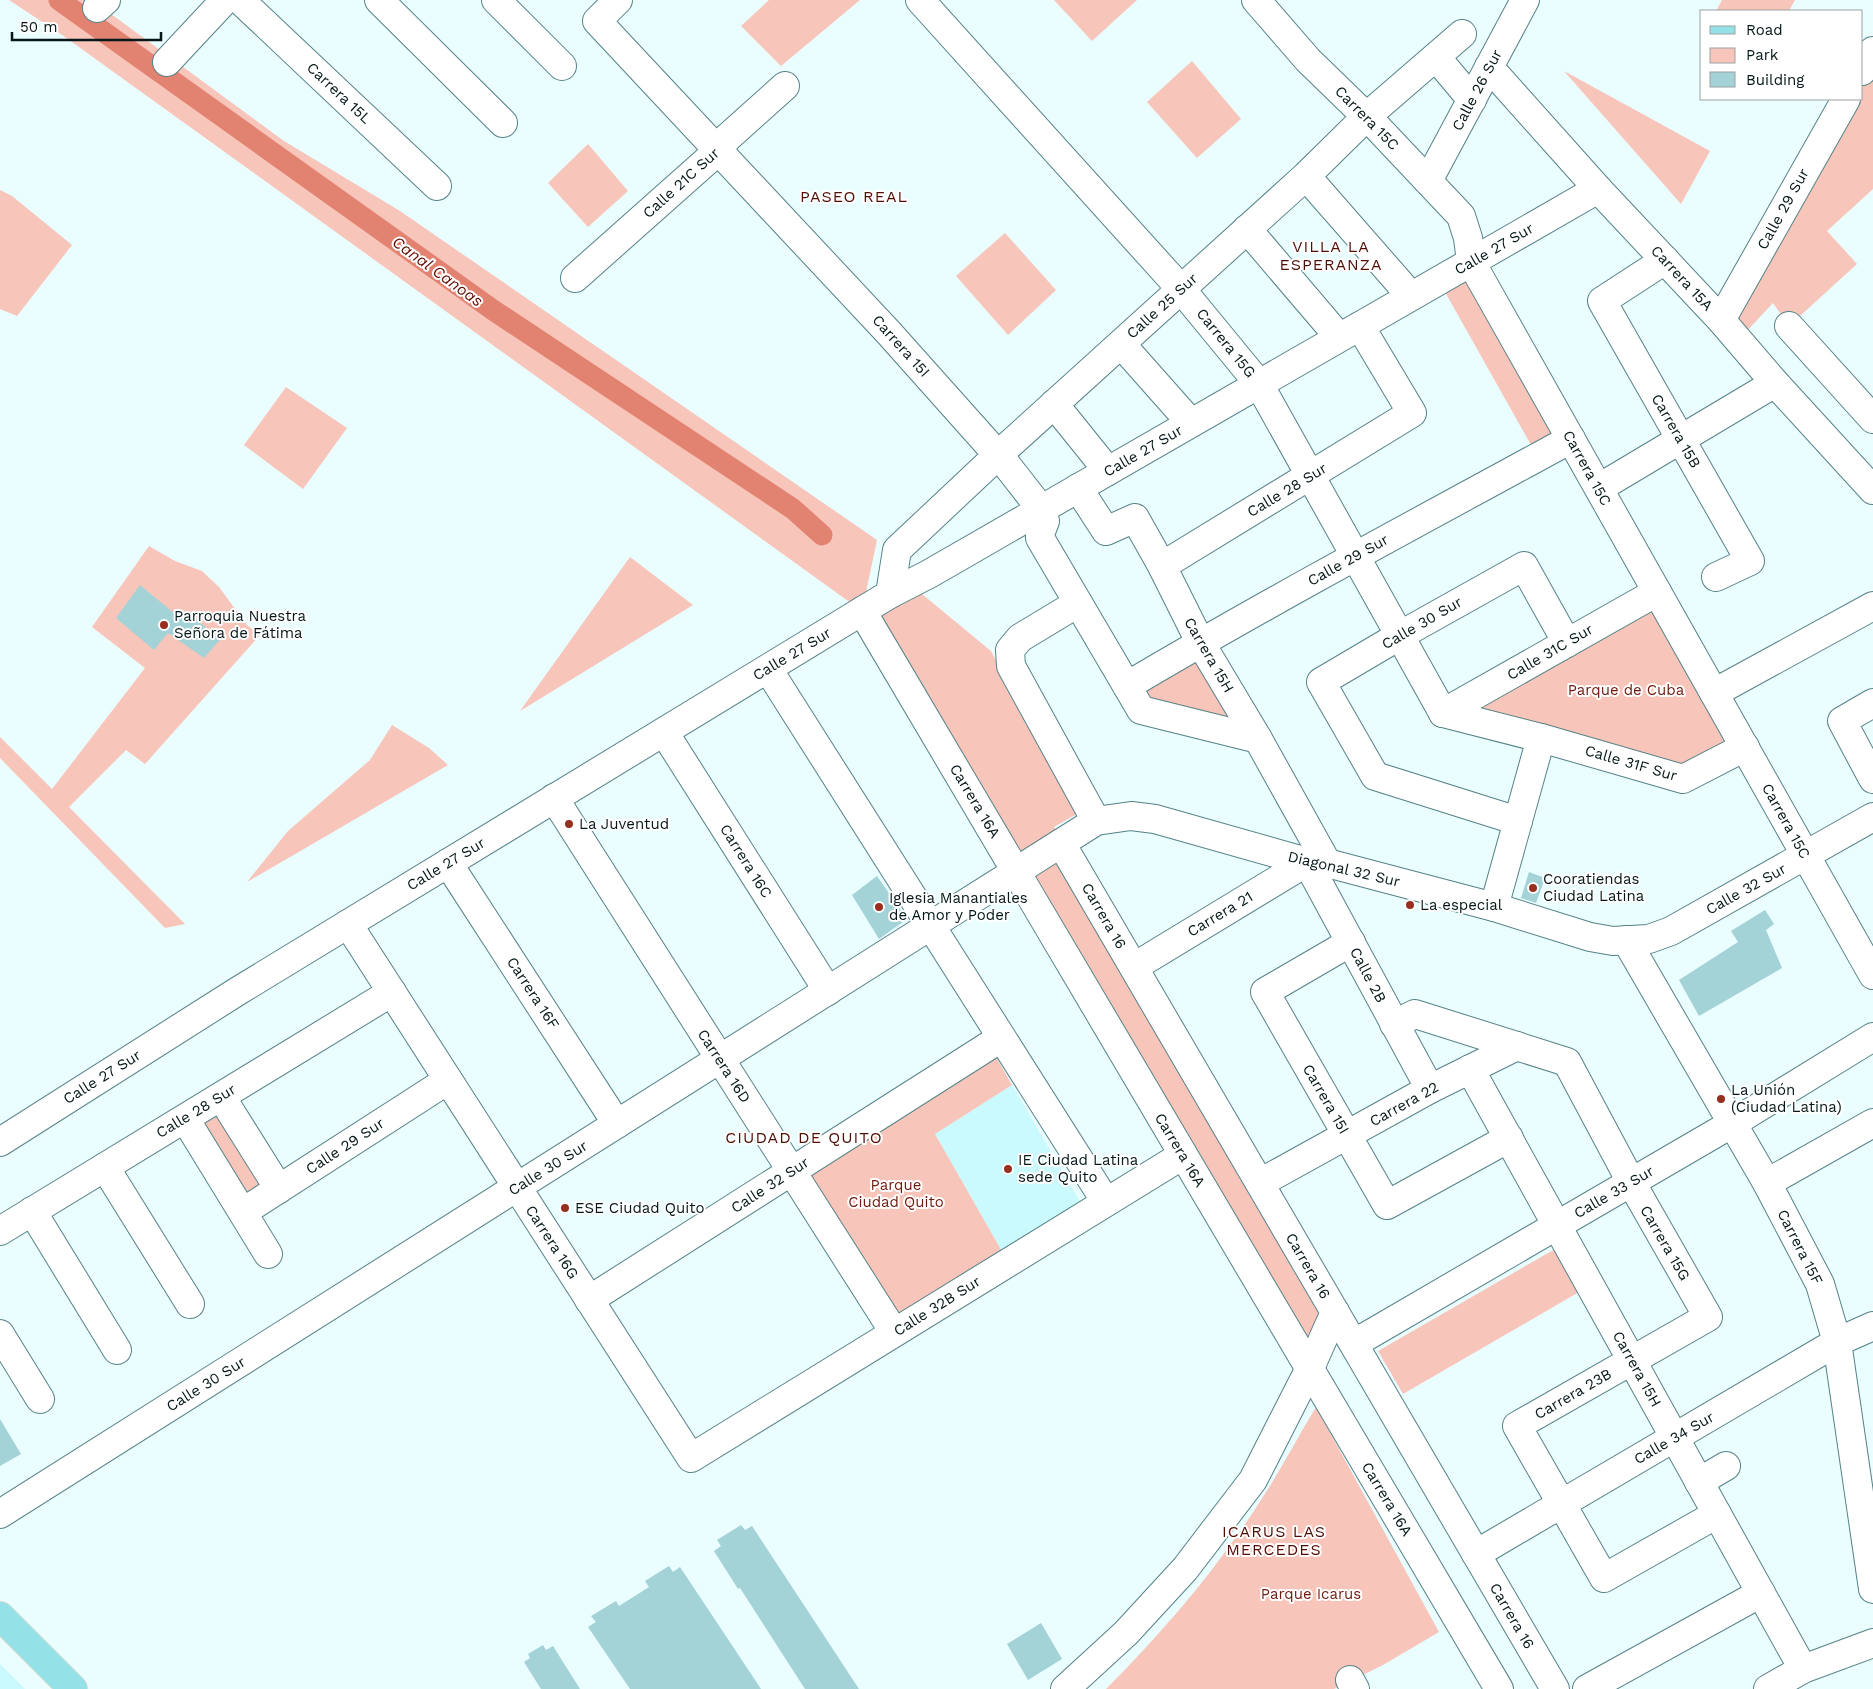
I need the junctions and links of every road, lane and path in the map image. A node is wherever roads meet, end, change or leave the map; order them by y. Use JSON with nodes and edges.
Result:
{"nodes":[{"id":1,"x":225,"y":0,"type":"edge"},
{"id":2,"x":240,"y":0,"type":"edge"},
{"id":3,"x":379,"y":0,"type":"edge"},
{"id":4,"x":496,"y":0,"type":"edge"},
{"id":5,"x":618,"y":0,"type":"edge"},
{"id":6,"x":920,"y":0,"type":"edge"},
{"id":7,"x":1256,"y":0,"type":"edge"},
{"id":8,"x":1525,"y":0,"type":"edge"},
{"id":9,"x":1462,"y":34,"type":"dead end"},
{"id":10,"x":1873,"y":50,"type":"edge"},
{"id":11,"x":1436,"y":57,"type":"junction"},
{"id":12,"x":167,"y":62,"type":"dead end"},
{"id":13,"x":562,"y":66,"type":"dead end"},
{"id":14,"x":1490,"y":67,"type":"junction"},
{"id":15,"x":1863,"y":68,"type":"edge"},
{"id":16,"x":784,"y":86,"type":"dead end"},
{"id":17,"x":1472,"y":100,"type":"junction"},
{"id":18,"x":1845,"y":100,"type":"edge"},
{"id":19,"x":1366,"y":117,"type":"junction"},
{"id":20,"x":503,"y":123,"type":"dead end"},
{"id":21,"x":719,"y":150,"type":"junction"},
{"id":22,"x":1306,"y":176,"type":"junction"},
{"id":23,"x":1428,"y":181,"type":"junction"},
{"id":24,"x":437,"y":186,"type":"dead end"},
{"id":25,"x":1598,"y":189,"type":"junction"},
{"id":26,"x":1247,"y":229,"type":"junction"},
{"id":27,"x":1665,"y":260,"type":"junction"},
{"id":28,"x":1471,"y":262,"type":"junction"},
{"id":29,"x":575,"y":278,"type":"dead end"},
{"id":30,"x":1181,"y":289,"type":"junction"},
{"id":31,"x":1411,"y":296,"type":"junction"},
{"id":32,"x":1721,"y":320,"type":"junction"},
{"id":33,"x":1789,"y":326,"type":"dead end"},
{"id":34,"x":1350,"y":332,"type":"junction"},
{"id":35,"x":1121,"y":344,"type":"junction"},
{"id":36,"x":1775,"y":383,"type":"junction"},
{"id":37,"x":1259,"y":384,"type":"junction"},
{"id":38,"x":1054,"y":404,"type":"junction"},
{"id":39,"x":1873,"y":419,"type":"edge"},
{"id":40,"x":1191,"y":423,"type":"junction"},
{"id":41,"x":1571,"y":439,"type":"junction"},
{"id":42,"x":1681,"y":439,"type":"junction"},
{"id":43,"x":998,"y":455,"type":"junction"},
{"id":44,"x":1108,"y":471,"type":"junction"},
{"id":45,"x":1309,"y":476,"type":"junction"},
{"id":46,"x":1078,"y":488,"type":"junction"},
{"id":47,"x":1598,"y":488,"type":"junction"},
{"id":48,"x":1873,"y":490,"type":"edge"},
{"id":49,"x":1041,"y":509,"type":"junction"},
{"id":50,"x":1355,"y":556,"type":"junction"},
{"id":51,"x":1162,"y":566,"type":"junction"},
{"id":52,"x":1716,"y":577,"type":"dead end"},
{"id":53,"x":1657,"y":592,"type":"junction"},
{"id":54,"x":890,"y":594,"type":"junction"},
{"id":55,"x":1078,"y":603,"type":"junction"},
{"id":56,"x":1873,"y":606,"type":"edge"},
{"id":57,"x":862,"y":611,"type":"junction"},
{"id":58,"x":1399,"y":636,"type":"junction"},
{"id":59,"x":1200,"y":642,"type":"junction"},
{"id":60,"x":1567,"y":643,"type":"junction"},
{"id":61,"x":768,"y":669,"type":"junction"},
{"id":62,"x":1127,"y":686,"type":"junction"},
{"id":63,"x":1714,"y":693,"type":"junction"},
{"id":64,"x":1873,"y":703,"type":"edge"},
{"id":65,"x":1443,"y":713,"type":"junction"},
{"id":66,"x":664,"y":732,"type":"junction"},
{"id":67,"x":1541,"y":738,"type":"junction"},
{"id":68,"x":1258,"y":739,"type":"junction"},
{"id":69,"x":1745,"y":747,"type":"junction"},
{"id":70,"x":1873,"y":780,"type":"edge"},
{"id":71,"x":554,"y":798,"type":"junction"},
{"id":72,"x":1873,"y":817,"type":"edge"},
{"id":73,"x":1096,"y":821,"type":"junction"},
{"id":74,"x":1518,"y":821,"type":"junction"},
{"id":75,"x":1062,"y":843,"type":"junction"},
{"id":76,"x":1805,"y":855,"type":"junction"},
{"id":77,"x":1317,"y":862,"type":"junction"},
{"id":78,"x":448,"y":863,"type":"junction"},
{"id":79,"x":1016,"y":872,"type":"junction"},
{"id":80,"x":1494,"y":907,"type":"junction"},
{"id":81,"x":348,"y":924,"type":"junction"},
{"id":82,"x":931,"y":926,"type":"junction"},
{"id":83,"x":1626,"y":940,"type":"junction"},
{"id":84,"x":1351,"y":942,"type":"junction"},
{"id":85,"x":1134,"y":967,"type":"junction"},
{"id":86,"x":1873,"y":975,"type":"edge"},
{"id":87,"x":828,"y":991,"type":"junction"},
{"id":88,"x":392,"y":992,"type":"junction"},
{"id":89,"x":1394,"y":1024,"type":"junction"},
{"id":90,"x":1873,"y":1037,"type":"edge"},
{"id":91,"x":1001,"y":1038,"type":"junction"},
{"id":92,"x":1517,"y":1046,"type":"junction"},
{"id":93,"x":720,"y":1059,"type":"junction"},
{"id":94,"x":1470,"y":1069,"type":"junction"},
{"id":95,"x":448,"y":1080,"type":"junction"},
{"id":96,"x":1430,"y":1089,"type":"junction"},
{"id":97,"x":227,"y":1106,"type":"dead end"},
{"id":98,"x":1733,"y":1123,"type":"junction"},
{"id":99,"x":1873,"y":1123,"type":"edge"},
{"id":100,"x":617,"y":1124,"type":"junction"},
{"id":101,"x":192,"y":1130,"type":"dead end"},
{"id":102,"x":1347,"y":1136,"type":"junction"},
{"id":103,"x":1509,"y":1138,"type":"junction"},
{"id":104,"x":0,"y":1142,"type":"edge"},
{"id":105,"x":1183,"y":1155,"type":"junction"},
{"id":106,"x":105,"y":1167,"type":"junction"},
{"id":107,"x":792,"y":1170,"type":"junction"},
{"id":108,"x":1631,"y":1182,"type":"junction"},
{"id":109,"x":1260,"y":1183,"type":"junction"},
{"id":110,"x":1767,"y":1183,"type":"junction"},
{"id":111,"x":517,"y":1187,"type":"junction"},
{"id":112,"x":280,"y":1189,"type":"junction"},
{"id":113,"x":1106,"y":1202,"type":"junction"},
{"id":114,"x":32,"y":1212,"type":"junction"},
{"id":115,"x":242,"y":1212,"type":"junction"},
{"id":116,"x":1557,"y":1225,"type":"junction"},
{"id":117,"x":0,"y":1231,"type":"edge"},
{"id":118,"x":268,"y":1254,"type":"dead end"},
{"id":119,"x":589,"y":1300,"type":"junction"},
{"id":120,"x":190,"y":1304,"type":"dead end"},
{"id":121,"x":1335,"y":1312,"type":"junction"},
{"id":122,"x":1708,"y":1317,"type":"joint"},
{"id":123,"x":1873,"y":1326,"type":"edge"},
{"id":124,"x":894,"y":1332,"type":"junction"},
{"id":125,"x":0,"y":1334,"type":"edge"},
{"id":126,"x":1353,"y":1342,"type":"junction"},
{"id":127,"x":1837,"y":1342,"type":"junction"},
{"id":128,"x":116,"y":1350,"type":"dead end"},
{"id":129,"x":1632,"y":1360,"type":"junction"},
{"id":130,"x":1310,"y":1368,"type":"junction"},
{"id":131,"x":40,"y":1399,"type":"dead end"},
{"id":132,"x":1675,"y":1438,"type":"junction"},
{"id":133,"x":1862,"y":1444,"type":"edge"},
{"id":134,"x":691,"y":1458,"type":"joint"},
{"id":135,"x":1726,"y":1466,"type":"dead end"},
{"id":136,"x":1699,"y":1482,"type":"junction"},
{"id":137,"x":1561,"y":1504,"type":"junction"},
{"id":138,"x":0,"y":1514,"type":"edge"},
{"id":139,"x":1717,"y":1514,"type":"junction"},
{"id":140,"x":1476,"y":1554,"type":"junction"},
{"id":141,"x":1873,"y":1589,"type":"edge"},
{"id":142,"x":1761,"y":1593,"type":"junction"},
{"id":143,"x":0,"y":1616,"type":"edge"},
{"id":144,"x":1873,"y":1643,"type":"edge"},
{"id":145,"x":1803,"y":1670,"type":"junction"},
{"id":146,"x":72,"y":1689,"type":"edge"},
{"id":147,"x":1065,"y":1689,"type":"edge"},
{"id":148,"x":1499,"y":1689,"type":"edge"},
{"id":149,"x":1555,"y":1689,"type":"edge"},
{"id":150,"x":1587,"y":1689,"type":"edge"},
{"id":151,"x":1768,"y":1689,"type":"edge"}],
"edges":[{"from":1,"to":12,"type":"street"},
{"from":2,"to":24,"type":"street","name":"Carrera 15L"},
{"from":3,"to":20,"type":"street"},
{"from":4,"to":13,"type":"street"},
{"from":5,"to":21,"type":"street","name":"Carrera 15I"},
{"from":6,"to":30,"type":"street","name":"Carrera 15G"},
{"from":7,"to":19,"type":"street","name":"Carrera 15C"},
{"from":8,"to":14,"type":"street","name":"Calle 26 Sur"},
{"from":9,"to":11,"type":"street","name":"Calle 25 Sur"},
{"from":10,"to":15,"type":"street"},
{"from":11,"to":17,"type":"street"},
{"from":11,"to":19,"type":"street","name":"Calle 25 Sur"},
{"from":14,"to":17,"type":"street","name":"Calle 26 Sur"},
{"from":14,"to":25,"type":"street","name":"Carrera 15A"},
{"from":16,"to":21,"type":"street","name":"Calle 21C Sur"},
{"from":17,"to":23,"type":"street","name":"Calle 26 Sur"},
{"from":18,"to":32,"type":"street","name":"Calle 29 Sur"},
{"from":19,"to":22,"type":"street","name":"Calle 25 Sur"},
{"from":19,"to":23,"type":"street","name":"Carrera 15C"},
{"from":21,"to":29,"type":"street","name":"Calle 21C Sur"},
{"from":21,"to":43,"type":"street","name":"Carrera 15I"},
{"from":22,"to":26,"type":"street","name":"Calle 25 Sur"},
{"from":22,"to":31,"type":"street"},
{"from":23,"to":28,"type":"street","name":"Carrera 15C"},
{"from":25,"to":27,"type":"street","name":"Carrera 15A"},
{"from":25,"to":28,"type":"street","name":"Calle 27 Sur"},
{"from":26,"to":30,"type":"street","name":"Calle 25 Sur"},
{"from":26,"to":34,"type":"street"},
{"from":27,"to":32,"type":"street","name":"Carrera 15A"},
{"from":27,"to":42,"type":"street","name":"Carrera 15B"},
{"from":28,"to":31,"type":"street","name":"Calle 27 Sur"},
{"from":28,"to":41,"type":"street","name":"Carrera 15C"},
{"from":30,"to":35,"type":"street","name":"Calle 25 Sur"},
{"from":30,"to":37,"type":"street","name":"Carrera 15G"},
{"from":31,"to":34,"type":"street","name":"Calle 27 Sur"},
{"from":32,"to":36,"type":"street","name":"Carrera 15A"},
{"from":33,"to":39,"type":"street"},
{"from":34,"to":37,"type":"street","name":"Calle 27 Sur"},
{"from":34,"to":45,"type":"street","name":"Calle 28 Sur"},
{"from":35,"to":38,"type":"street","name":"Calle 25 Sur"},
{"from":35,"to":40,"type":"street"},
{"from":36,"to":42,"type":"street"},
{"from":36,"to":48,"type":"street","name":"Carrera 15A"},
{"from":37,"to":40,"type":"street","name":"Calle 27 Sur"},
{"from":37,"to":45,"type":"street","name":"Carrera 15G"},
{"from":38,"to":43,"type":"street","name":"Calle 25 Sur"},
{"from":38,"to":44,"type":"street"},
{"from":40,"to":44,"type":"street","name":"Calle 27 Sur"},
{"from":41,"to":47,"type":"street","name":"Carrera 15C"},
{"from":41,"to":50,"type":"street","name":"Calle 29 Sur"},
{"from":42,"to":47,"type":"street"},
{"from":42,"to":52,"type":"street","name":"Carrera 15B"},
{"from":43,"to":49,"type":"street","name":"Carrera 15I"},
{"from":43,"to":54,"type":"street","name":"Calle 25 Sur"},
{"from":44,"to":46,"type":"street","name":"Calle 27 Sur"},
{"from":45,"to":50,"type":"street","name":"Carrera 15G"},
{"from":45,"to":51,"type":"street","name":"Calle 28 Sur"},
{"from":46,"to":49,"type":"street","name":"Calle 27 Sur"},
{"from":46,"to":51,"type":"street","name":"Carrera 15H"},
{"from":47,"to":53,"type":"street","name":"Carrera 15C"},
{"from":49,"to":54,"type":"street","name":"Calle 27 Sur"},
{"from":49,"to":55,"type":"street"},
{"from":50,"to":58,"type":"street","name":"Carrera 15G"},
{"from":50,"to":59,"type":"street","name":"Calle 29 Sur"},
{"from":51,"to":59,"type":"street","name":"Carrera 15H"},
{"from":53,"to":60,"type":"street","name":"Calle 31C Sur"},
{"from":53,"to":63,"type":"street","name":"Carrera 15C"},
{"from":54,"to":57,"type":"street","name":"Calle 27 Sur"},
{"from":55,"to":62,"type":"street"},
{"from":55,"to":73,"type":"street"},
{"from":56,"to":63,"type":"street"},
{"from":57,"to":61,"type":"street","name":"Calle 27 Sur"},
{"from":57,"to":79,"type":"street","name":"Carrera 16A"},
{"from":58,"to":60,"type":"street","name":"Calle 30 Sur"},
{"from":58,"to":65,"type":"street","name":"Carrera 15G"},
{"from":58,"to":74,"type":"street","name":"Calle 30 Sur"},
{"from":59,"to":62,"type":"street","name":"Calle 29 Sur"},
{"from":59,"to":68,"type":"street","name":"Carrera 15H"},
{"from":60,"to":65,"type":"street","name":"Calle 31C Sur"},
{"from":61,"to":66,"type":"street","name":"Calle 27 Sur"},
{"from":61,"to":82,"type":"street"},
{"from":62,"to":68,"type":"street"},
{"from":63,"to":69,"type":"street","name":"Carrera 15C"},
{"from":64,"to":70,"type":"street"},
{"from":65,"to":67,"type":"street","name":"Calle 31F Sur"},
{"from":66,"to":71,"type":"street","name":"Calle 27 Sur"},
{"from":66,"to":87,"type":"street","name":"Carrera 16C"},
{"from":67,"to":69,"type":"street","name":"Calle 31F Sur"},
{"from":67,"to":74,"type":"street"},
{"from":68,"to":77,"type":"street","name":"Carrera 15H"},
{"from":69,"to":76,"type":"street","name":"Carrera 15C"},
{"from":71,"to":78,"type":"street","name":"Calle 27 Sur"},
{"from":71,"to":93,"type":"street","name":"Carrera 16D"},
{"from":72,"to":76,"type":"street","name":"Calle 32 Sur"},
{"from":73,"to":75,"type":"street","name":"Calle 30 Sur"},
{"from":73,"to":77,"type":"street","name":"Diagonal 32 Sur"},
{"from":74,"to":80,"type":"street"},
{"from":75,"to":79,"type":"street","name":"Calle 30 Sur"},
{"from":75,"to":85,"type":"street","name":"Carrera 16"},
{"from":76,"to":83,"type":"street","name":"Calle 32 Sur"},
{"from":76,"to":86,"type":"street","name":"Carrera 15C"},
{"from":77,"to":80,"type":"street","name":"Diagonal 32 Sur"},
{"from":77,"to":84,"type":"street","name":"Calle 2B"},
{"from":77,"to":85,"type":"street","name":"Carrera 21"},
{"from":78,"to":81,"type":"street","name":"Calle 27 Sur"},
{"from":78,"to":100,"type":"street","name":"Carrera 16F"},
{"from":79,"to":82,"type":"street","name":"Calle 30 Sur"},
{"from":79,"to":105,"type":"street","name":"Carrera 16A"},
{"from":80,"to":83,"type":"street","name":"Diagonal 32 Sur"},
{"from":81,"to":88,"type":"street","name":"Carrera 16G"},
{"from":81,"to":104,"type":"street","name":"Calle 27 Sur"},
{"from":82,"to":87,"type":"street","name":"Calle 30 Sur"},
{"from":82,"to":91,"type":"street"},
{"from":83,"to":98,"type":"street","name":"Carrera 15F"},
{"from":84,"to":89,"type":"street","name":"Calle 2B"},
{"from":84,"to":102,"type":"street","name":"Carrera 15I"},
{"from":85,"to":109,"type":"street","name":"Carrera 16"},
{"from":87,"to":93,"type":"street","name":"Calle 30 Sur"},
{"from":88,"to":95,"type":"street","name":"Carrera 16G"},
{"from":88,"to":106,"type":"street","name":"Calle 28 Sur"},
{"from":89,"to":92,"type":"street"},
{"from":89,"to":96,"type":"street","name":"Calle 2B"},
{"from":90,"to":98,"type":"street","name":"Calle 33 Sur"},
{"from":91,"to":107,"type":"street","name":"Calle 32 Sur"},
{"from":91,"to":113,"type":"street"},
{"from":92,"to":94,"type":"street","name":"Carrera 22"},
{"from":92,"to":108,"type":"street","name":"Carrera 15G"},
{"from":93,"to":100,"type":"street","name":"Calle 30 Sur"},
{"from":93,"to":107,"type":"street","name":"Carrera 16D"},
{"from":94,"to":96,"type":"street","name":"Carrera 22"},
{"from":94,"to":103,"type":"street","name":"Carrera 15H"},
{"from":95,"to":111,"type":"street","name":"Carrera 16G"},
{"from":95,"to":112,"type":"street","name":"Calle 29 Sur"},
{"from":96,"to":102,"type":"street","name":"Carrera 22"},
{"from":97,"to":112,"type":"street"},
{"from":98,"to":108,"type":"street","name":"Calle 33 Sur"},
{"from":98,"to":110,"type":"street","name":"Carrera 15F"},
{"from":99,"to":110,"type":"street"},
{"from":100,"to":111,"type":"street","name":"Calle 30 Sur"},
{"from":101,"to":115,"type":"street"},
{"from":102,"to":103,"type":"street","name":"Carrera 15I"},
{"from":102,"to":109,"type":"street","name":"Carrera 22"},
{"from":103,"to":116,"type":"street","name":"Carrera 15H"},
{"from":105,"to":113,"type":"street","name":"Calle 32B Sur"},
{"from":105,"to":130,"type":"street","name":"Carrera 16A"},
{"from":106,"to":114,"type":"street","name":"Calle 28 Sur"},
{"from":106,"to":120,"type":"street"},
{"from":107,"to":119,"type":"street","name":"Calle 32 Sur"},
{"from":107,"to":124,"type":"street","name":"Carrera 16D"},
{"from":108,"to":116,"type":"street","name":"Calle 33 Sur"},
{"from":108,"to":122,"type":"street","name":"Carrera 15G"},
{"from":109,"to":121,"type":"street","name":"Carrera 16"},
{"from":110,"to":127,"type":"street","name":"Carrera 15F"},
{"from":111,"to":119,"type":"street","name":"Carrera 16G"},
{"from":111,"to":138,"type":"street","name":"Calle 30 Sur"},
{"from":112,"to":115,"type":"street","name":"Calle 29 Sur"},
{"from":113,"to":124,"type":"street","name":"Calle 32B Sur"},
{"from":114,"to":117,"type":"street","name":"Calle 28 Sur"},
{"from":114,"to":128,"type":"street"},
{"from":115,"to":118,"type":"street"},
{"from":116,"to":126,"type":"street","name":"Calle 33 Sur"},
{"from":116,"to":129,"type":"street","name":"Carrera 15H"},
{"from":119,"to":134,"type":"street","name":"Carrera 16G"},
{"from":121,"to":126,"type":"street","name":"Carrera 16"},
{"from":121,"to":130,"type":"street"},
{"from":122,"to":129,"type":"street","name":"Carrera 23B"},
{"from":123,"to":127,"type":"street","name":"Calle 34 Sur"},
{"from":124,"to":134,"type":"street","name":"Calle 32B Sur"},
{"from":125,"to":131,"type":"street"},
{"from":126,"to":140,"type":"street","name":"Carrera 16"},
{"from":127,"to":132,"type":"street","name":"Calle 34 Sur"},
{"from":127,"to":133,"type":"street","name":"Carrera 15F"},
{"from":129,"to":132,"type":"street","name":"Carrera 15H"},
{"from":129,"to":137,"type":"street","name":"Carrera 23B"},
{"from":130,"to":147,"type":"street"},
{"from":130,"to":148,"type":"street","name":"Carrera 16A"},
{"from":132,"to":136,"type":"street","name":"Carrera 15H"},
{"from":132,"to":137,"type":"street","name":"Calle 34 Sur"},
{"from":133,"to":141,"type":"street","name":"Carrera 15F"},
{"from":135,"to":136,"type":"street"},
{"from":136,"to":139,"type":"street","name":"Carrera 15H"},
{"from":137,"to":139,"type":"street"},
{"from":137,"to":140,"type":"street","name":"Calle 34 Sur"},
{"from":139,"to":142,"type":"street","name":"Carrera 15H"},
{"from":140,"to":149,"type":"street","name":"Carrera 16"},
{"from":142,"to":145,"type":"street","name":"Carrera 15H"},
{"from":142,"to":150,"type":"street"},
{"from":143,"to":146,"type":"main road"},
{"from":144,"to":145,"type":"street"},
{"from":145,"to":151,"type":"street"}]}
